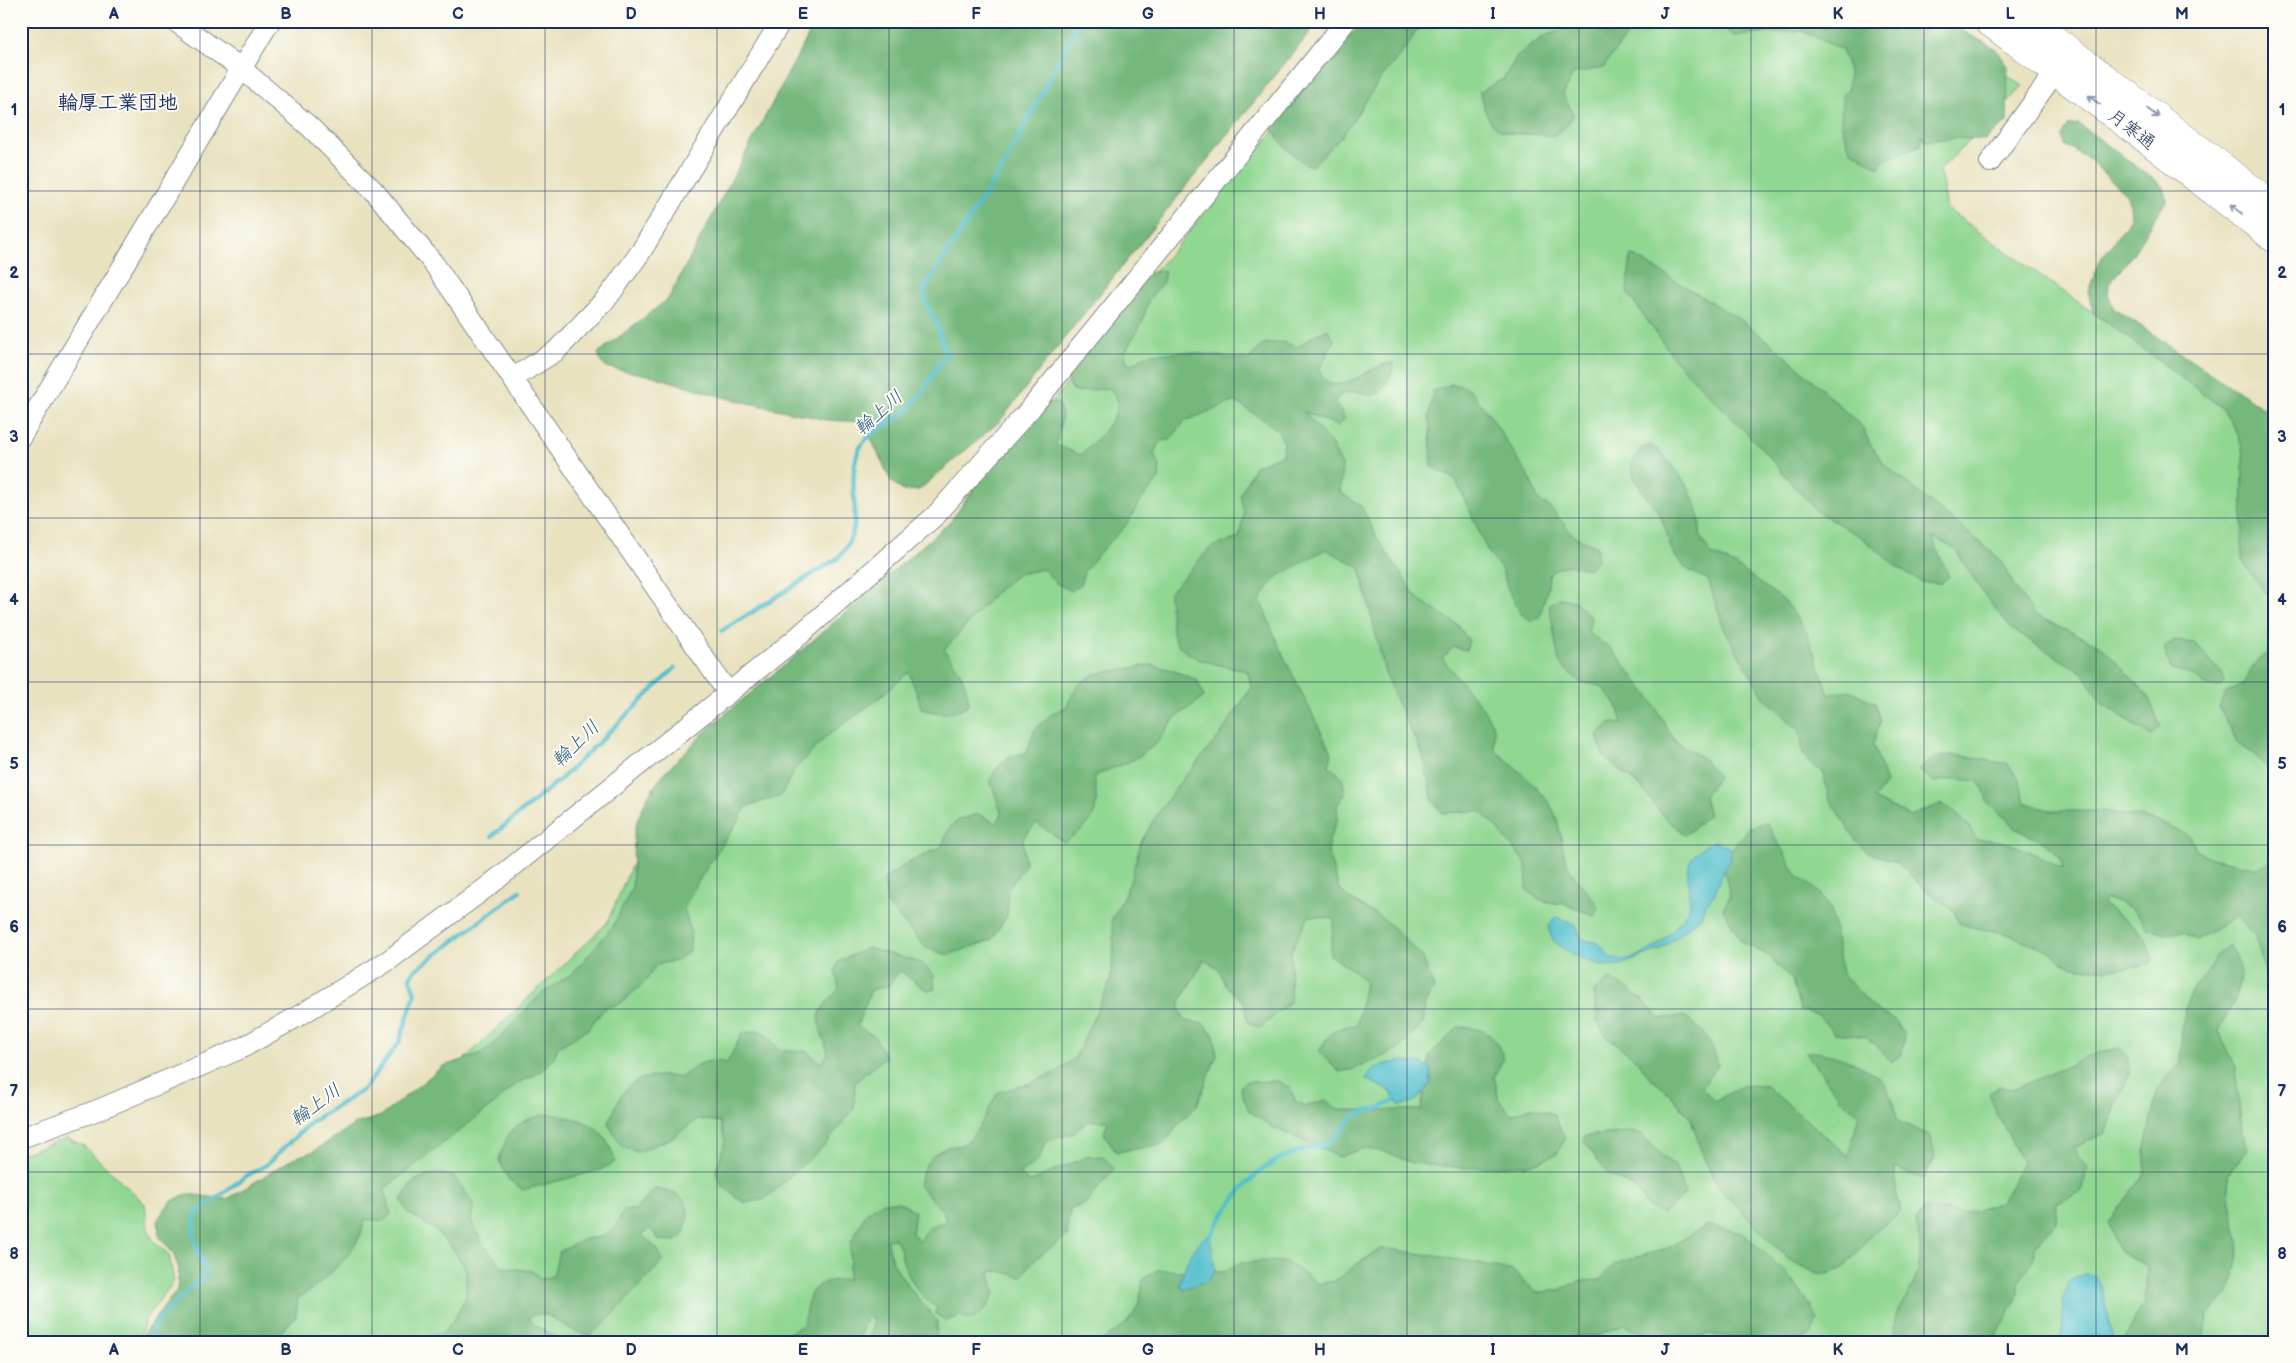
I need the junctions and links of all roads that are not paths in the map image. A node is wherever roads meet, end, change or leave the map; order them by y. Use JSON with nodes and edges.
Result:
{"nodes":[{"id":1,"x":175,"y":21,"type":"edge"},
{"id":2,"x":270,"y":21,"type":"edge"},
{"id":3,"x":781,"y":21,"type":"edge"},
{"id":4,"x":1346,"y":21,"type":"edge"},
{"id":5,"x":2030,"y":21,"type":"edge"},
{"id":6,"x":1999,"y":24,"type":"edge"},
{"id":7,"x":242,"y":69,"type":"junction"},
{"id":8,"x":2056,"y":71,"type":"junction"},
{"id":9,"x":1990,"y":162,"type":"dead end"},
{"id":10,"x":2275,"y":207,"type":"edge"},
{"id":11,"x":2275,"y":239,"type":"edge"},
{"id":12,"x":513,"y":378,"type":"junction"},
{"id":13,"x":21,"y":436,"type":"edge"},
{"id":14,"x":728,"y":693,"type":"junction"},
{"id":15,"x":22,"y":1137,"type":"edge"}],
"edges":[{"from":1,"to":7,"type":"street"},
{"from":2,"to":7,"type":"street"},
{"from":3,"to":12,"type":"street"},
{"from":4,"to":14,"type":"street"},
{"from":5,"to":10,"type":"highway","name":"月寒通","one_way":true},
{"from":6,"to":8,"type":"highway","name":"月寒通"},
{"from":7,"to":12,"type":"street"},
{"from":7,"to":13,"type":"street"},
{"from":8,"to":9,"type":"street"},
{"from":11,"to":8,"type":"highway","name":"月寒通","one_way":true},
{"from":12,"to":14,"type":"street"},
{"from":14,"to":15,"type":"street"}]}
